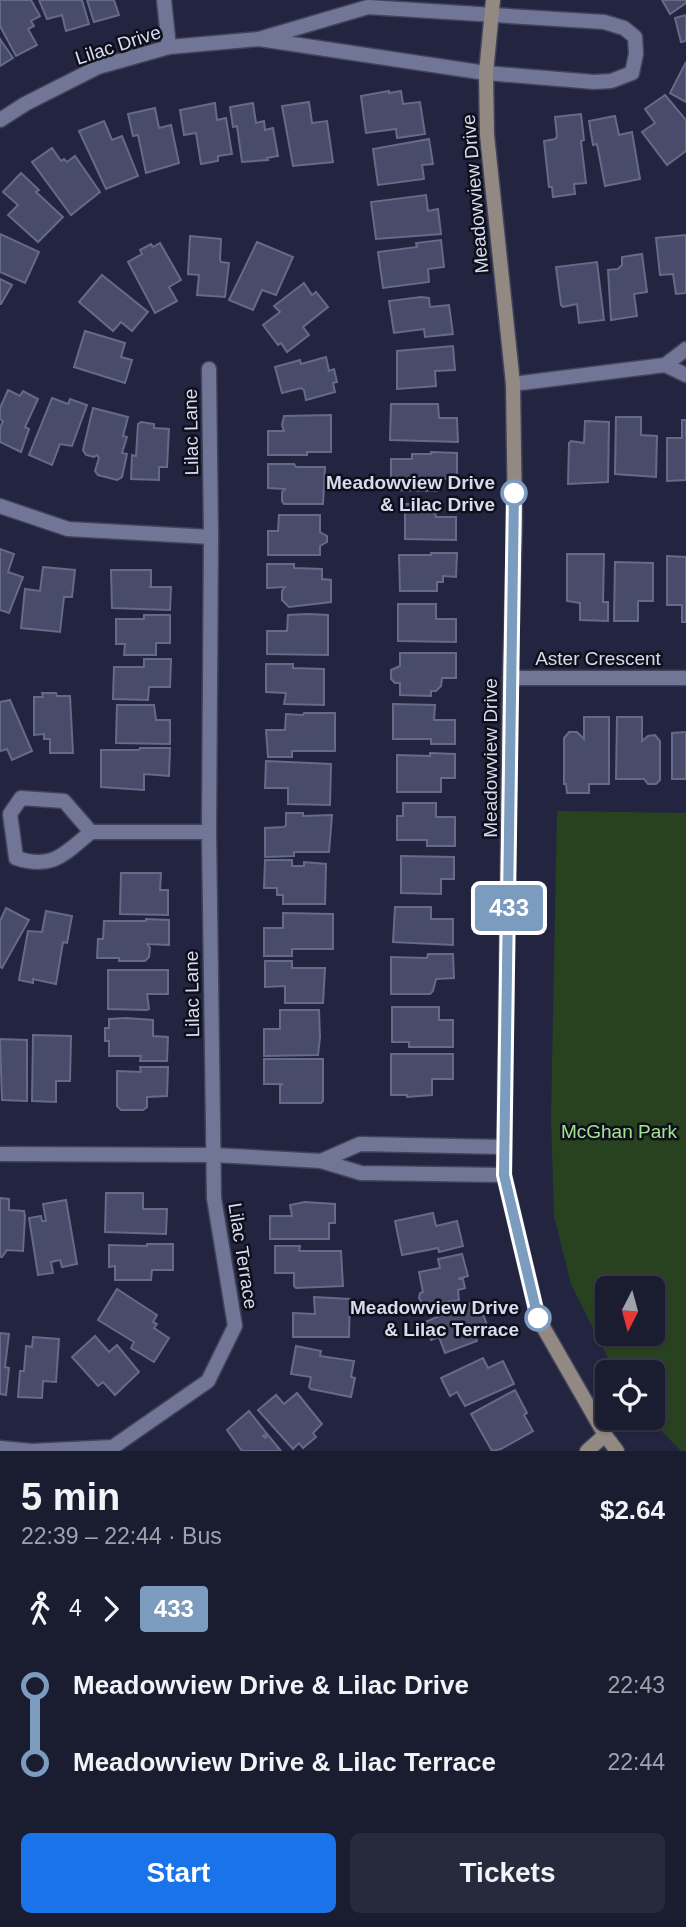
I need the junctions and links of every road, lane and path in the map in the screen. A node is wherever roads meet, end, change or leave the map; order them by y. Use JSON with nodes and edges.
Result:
{"nodes":[{"id":1,"x":164,"y":0,"type":"edge"},
{"id":2,"x":492,"y":7,"type":"edge"},
{"id":3,"x":259,"y":39,"type":"junction"},
{"id":4,"x":169,"y":47,"type":"junction"},
{"id":5,"x":486,"y":73,"type":"junction"},
{"id":6,"x":0,"y":120,"type":"edge"},
{"id":7,"x":686,"y":349,"type":"edge"},
{"id":8,"x":665,"y":365,"type":"junction"},
{"id":9,"x":209,"y":369,"type":"dead end"},
{"id":10,"x":686,"y":375,"type":"edge"},
{"id":11,"x":513,"y":384,"type":"junction"},
{"id":12,"x":0,"y":506,"type":"edge"},
{"id":13,"x":211,"y":537,"type":"junction"},
{"id":14,"x":510,"y":678,"type":"junction"},
{"id":15,"x":686,"y":678,"type":"edge"},
{"id":16,"x":91,"y":832,"type":"junction"},
{"id":17,"x":209,"y":832,"type":"junction"},
{"id":18,"x":503,"y":1147,"type":"junction"},
{"id":19,"x":0,"y":1154,"type":"edge"},
{"id":20,"x":214,"y":1155,"type":"junction"},
{"id":21,"x":321,"y":1161,"type":"junction"},
{"id":22,"x":504,"y":1175,"type":"junction"},
{"id":23,"x":605,"y":1435,"type":"junction"},
{"id":24,"x":0,"y":1448,"type":"edge"},
{"id":25,"x":587,"y":1451,"type":"edge"},
{"id":26,"x":617,"y":1451,"type":"edge"}],
"edges":[{"from":1,"to":4,"type":"street"},
{"from":2,"to":3,"type":"street","name":"Lilac Drive"},
{"from":2,"to":5,"type":"street","name":"Meadowview Drive"},
{"from":2,"to":5,"type":"street","name":"Lilac Drive"},
{"from":3,"to":4,"type":"street","name":"Lilac Drive"},
{"from":3,"to":5,"type":"street","name":"Lilac Drive"},
{"from":4,"to":6,"type":"street","name":"Lilac Drive"},
{"from":5,"to":11,"type":"street","name":"Meadowview Drive"},
{"from":7,"to":8,"type":"street"},
{"from":8,"to":10,"type":"street"},
{"from":8,"to":11,"type":"street"},
{"from":9,"to":13,"type":"street","name":"Lilac Lane"},
{"from":11,"to":14,"type":"street","name":"Meadowview Drive"},
{"from":12,"to":13,"type":"street"},
{"from":13,"to":17,"type":"street","name":"Lilac Lane"},
{"from":14,"to":15,"type":"street","name":"Aster Crescent"},
{"from":14,"to":18,"type":"street","name":"Meadowview Drive"},
{"from":16,"to":16,"type":"street"},
{"from":16,"to":17,"type":"street"},
{"from":17,"to":20,"type":"street","name":"Lilac Lane"},
{"from":18,"to":21,"type":"street"},
{"from":18,"to":22,"type":"street","name":"Meadowview Drive"},
{"from":19,"to":20,"type":"street"},
{"from":20,"to":21,"type":"street"},
{"from":20,"to":24,"type":"street","name":"Lilac Terrace"},
{"from":21,"to":22,"type":"street"},
{"from":22,"to":23,"type":"street","name":"Meadowview Drive"},
{"from":23,"to":25,"type":"street"},
{"from":23,"to":26,"type":"street","name":"Meadowview Drive"}]}
